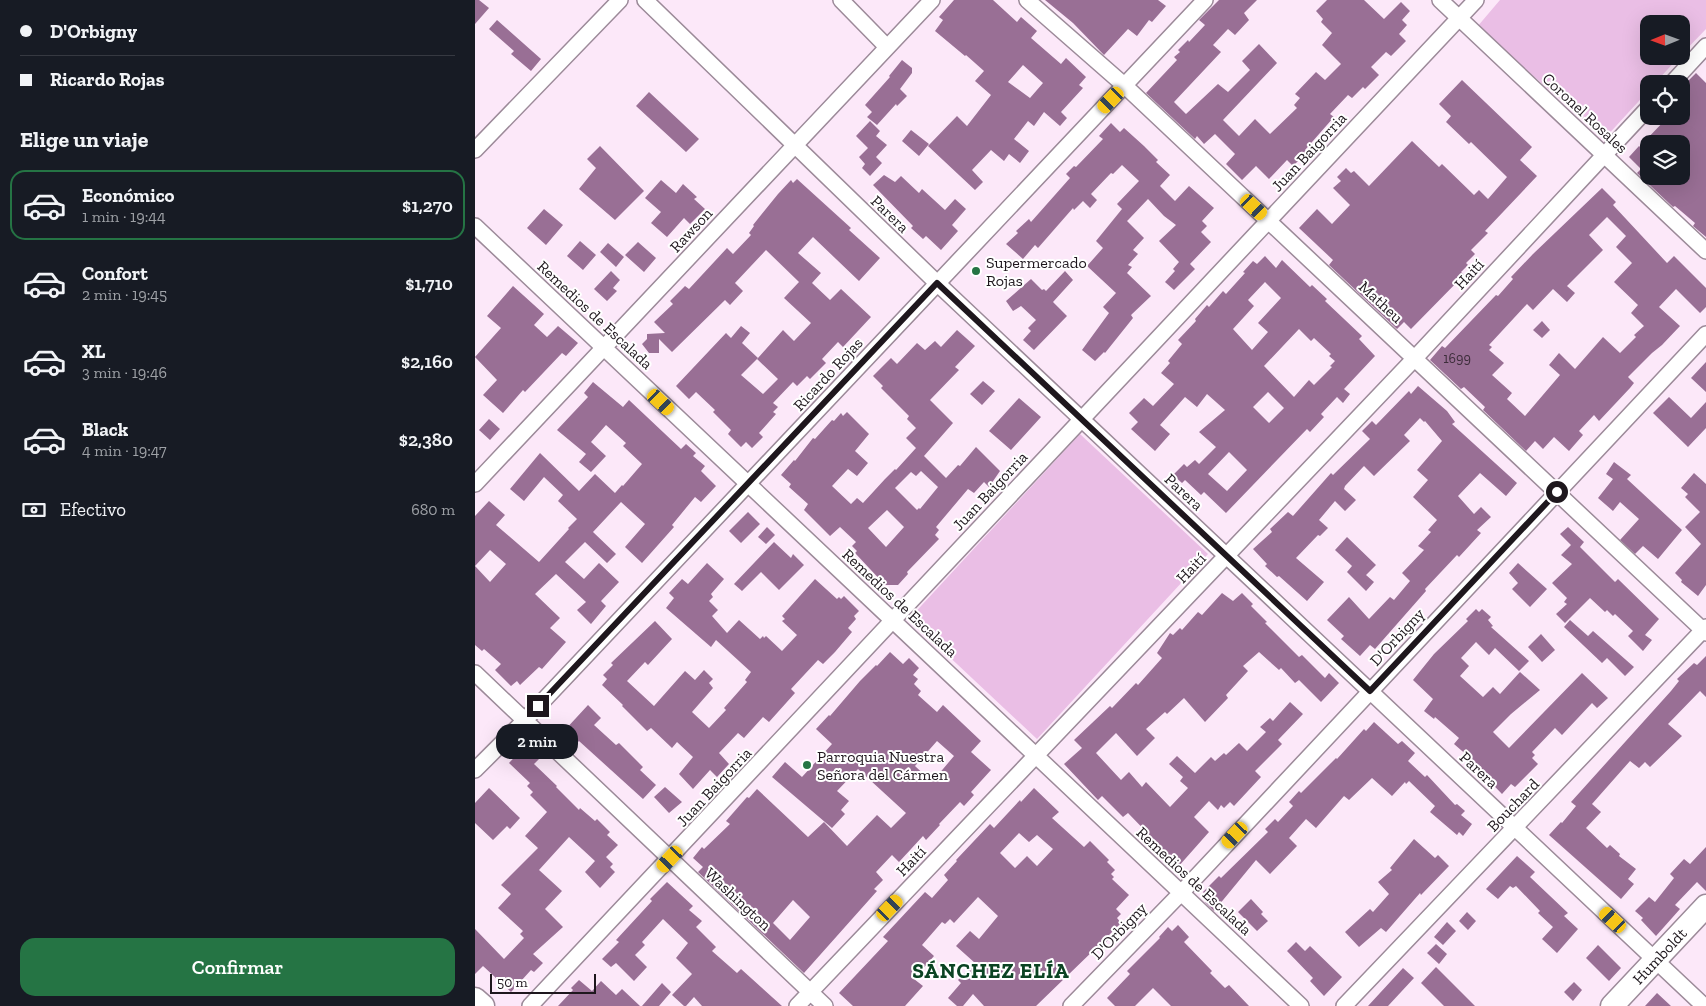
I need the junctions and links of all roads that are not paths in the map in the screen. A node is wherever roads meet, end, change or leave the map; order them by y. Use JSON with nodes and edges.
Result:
{"nodes":[{"id":1,"x":620,"y":0,"type":"edge"},
{"id":2,"x":645,"y":0,"type":"edge"},
{"id":3,"x":841,"y":0,"type":"edge"},
{"id":4,"x":932,"y":0,"type":"edge"},
{"id":5,"x":1027,"y":0,"type":"edge"},
{"id":6,"x":1205,"y":0,"type":"edge"},
{"id":7,"x":1440,"y":0,"type":"edge"},
{"id":8,"x":1476,"y":0,"type":"edge"},
{"id":9,"x":1459,"y":18,"type":"junction"},
{"id":10,"x":1706,"y":46,"type":"edge"},
{"id":11,"x":887,"y":47,"type":"junction"},
{"id":12,"x":1679,"y":75,"type":"edge"},
{"id":13,"x":1124,"y":86,"type":"junction"},
{"id":14,"x":1640,"y":117,"type":"edge"},
{"id":15,"x":795,"y":145,"type":"junction"},
{"id":16,"x":475,"y":150,"type":"edge"},
{"id":17,"x":1604,"y":155,"type":"junction"},
{"id":18,"x":1269,"y":221,"type":"junction"},
{"id":19,"x":475,"y":226,"type":"edge"},
{"id":20,"x":1706,"y":251,"type":"edge"},
{"id":21,"x":937,"y":283,"type":"junction"},
{"id":22,"x":1706,"y":334,"type":"edge"},
{"id":23,"x":604,"y":348,"type":"junction"},
{"id":24,"x":1415,"y":358,"type":"junction"},
{"id":25,"x":1082,"y":420,"type":"junction"},
{"id":26,"x":475,"y":484,"type":"edge"},
{"id":27,"x":748,"y":484,"type":"junction"},
{"id":28,"x":1557,"y":492,"type":"junction"},
{"id":29,"x":1226,"y":556,"type":"junction"},
{"id":30,"x":893,"y":621,"type":"junction"},
{"id":31,"x":1705,"y":630,"type":"edge"},
{"id":32,"x":475,"y":673,"type":"edge"},
{"id":33,"x":1370,"y":691,"type":"junction"},
{"id":34,"x":525,"y":720,"type":"junction"},
{"id":35,"x":1036,"y":756,"type":"junction"},
{"id":36,"x":475,"y":770,"type":"edge"},
{"id":37,"x":1515,"y":828,"type":"junction"},
{"id":38,"x":670,"y":859,"type":"junction"},
{"id":39,"x":1181,"y":893,"type":"junction"},
{"id":40,"x":1706,"y":906,"type":"edge"},
{"id":41,"x":1655,"y":960,"type":"junction"},
{"id":42,"x":810,"y":992,"type":"junction"},
{"id":43,"x":475,"y":998,"type":"edge"},
{"id":44,"x":483,"y":1006,"type":"edge"},
{"id":45,"x":530,"y":1006,"type":"edge"},
{"id":46,"x":797,"y":1006,"type":"edge"},
{"id":47,"x":825,"y":1006,"type":"edge"},
{"id":48,"x":1071,"y":1006,"type":"edge"},
{"id":49,"x":1301,"y":1006,"type":"edge"},
{"id":50,"x":1344,"y":1006,"type":"edge"},
{"id":51,"x":1612,"y":1006,"type":"edge"},
{"id":52,"x":1704,"y":1006,"type":"edge"}],
"edges":[{"from":1,"to":16,"type":"street"},
{"from":2,"to":15,"type":"street","name":"Parera"},
{"from":3,"to":11,"type":"street"},
{"from":4,"to":11,"type":"street","name":"Rawson"},
{"from":5,"to":13,"type":"street","name":"Matheu"},
{"from":6,"to":13,"type":"street","name":"Ricardo Rojas"},
{"from":7,"to":9,"type":"street","name":"Coronel Rosales"},
{"from":8,"to":9,"type":"street","name":"Juan Baigorria"},
{"from":9,"to":17,"type":"street","name":"Coronel Rosales"},
{"from":9,"to":18,"type":"street","name":"Juan Baigorria"},
{"from":10,"to":12,"type":"street"},
{"from":11,"to":15,"type":"street","name":"Rawson"},
{"from":13,"to":18,"type":"street","name":"Matheu"},
{"from":13,"to":21,"type":"street","name":"Ricardo Rojas"},
{"from":14,"to":17,"type":"street","name":"Haití"},
{"from":15,"to":21,"type":"street","name":"Parera"},
{"from":15,"to":23,"type":"street","name":"Rawson"},
{"from":17,"to":20,"type":"street","name":"Coronel Rosales"},
{"from":17,"to":24,"type":"street","name":"Haití"},
{"from":18,"to":24,"type":"street","name":"Matheu"},
{"from":18,"to":25,"type":"street","name":"Juan Baigorria"},
{"from":19,"to":23,"type":"street","name":"Remedios de Escalada"},
{"from":21,"to":25,"type":"street","name":"Parera"},
{"from":21,"to":27,"type":"street","name":"Ricardo Rojas"},
{"from":22,"to":28,"type":"street","name":"D'Orbigny"},
{"from":23,"to":26,"type":"street","name":"Rawson"},
{"from":23,"to":27,"type":"street","name":"Remedios de Escalada"},
{"from":24,"to":28,"type":"street","name":"Matheu"},
{"from":24,"to":29,"type":"street","name":"Haití"},
{"from":25,"to":29,"type":"street","name":"Parera"},
{"from":25,"to":30,"type":"street","name":"Juan Baigorria"},
{"from":27,"to":30,"type":"street","name":"Remedios de Escalada"},
{"from":27,"to":34,"type":"street","name":"Ricardo Rojas"},
{"from":28,"to":31,"type":"street","name":"Matheu"},
{"from":28,"to":33,"type":"street","name":"D'Orbigny"},
{"from":29,"to":33,"type":"street","name":"Parera"},
{"from":29,"to":35,"type":"street","name":"Haití"},
{"from":30,"to":35,"type":"street","name":"Remedios de Escalada"},
{"from":30,"to":38,"type":"street","name":"Juan Baigorria"},
{"from":31,"to":37,"type":"street","name":"Bouchard"},
{"from":32,"to":34,"type":"street","name":"Washington"},
{"from":33,"to":37,"type":"street","name":"Parera"},
{"from":33,"to":39,"type":"street","name":"D'Orbigny"},
{"from":34,"to":36,"type":"street","name":"Ricardo Rojas"},
{"from":34,"to":38,"type":"street","name":"Washington"},
{"from":35,"to":39,"type":"street","name":"Remedios de Escalada"},
{"from":35,"to":42,"type":"street","name":"Haití"},
{"from":37,"to":41,"type":"street","name":"Parera"},
{"from":37,"to":50,"type":"street","name":"Bouchard"},
{"from":38,"to":42,"type":"street","name":"Washington"},
{"from":38,"to":45,"type":"street","name":"Juan Baigorria"},
{"from":39,"to":48,"type":"street","name":"D'Orbigny"},
{"from":39,"to":49,"type":"street","name":"Remedios de Escalada"},
{"from":40,"to":41,"type":"main road","name":"Humboldt"},
{"from":41,"to":51,"type":"main road","name":"Humboldt"},
{"from":41,"to":52,"type":"street","name":"Parera"},
{"from":42,"to":46,"type":"street","name":"Haití"},
{"from":42,"to":47,"type":"street","name":"Washington"},
{"from":43,"to":44,"type":"main road"}]}
